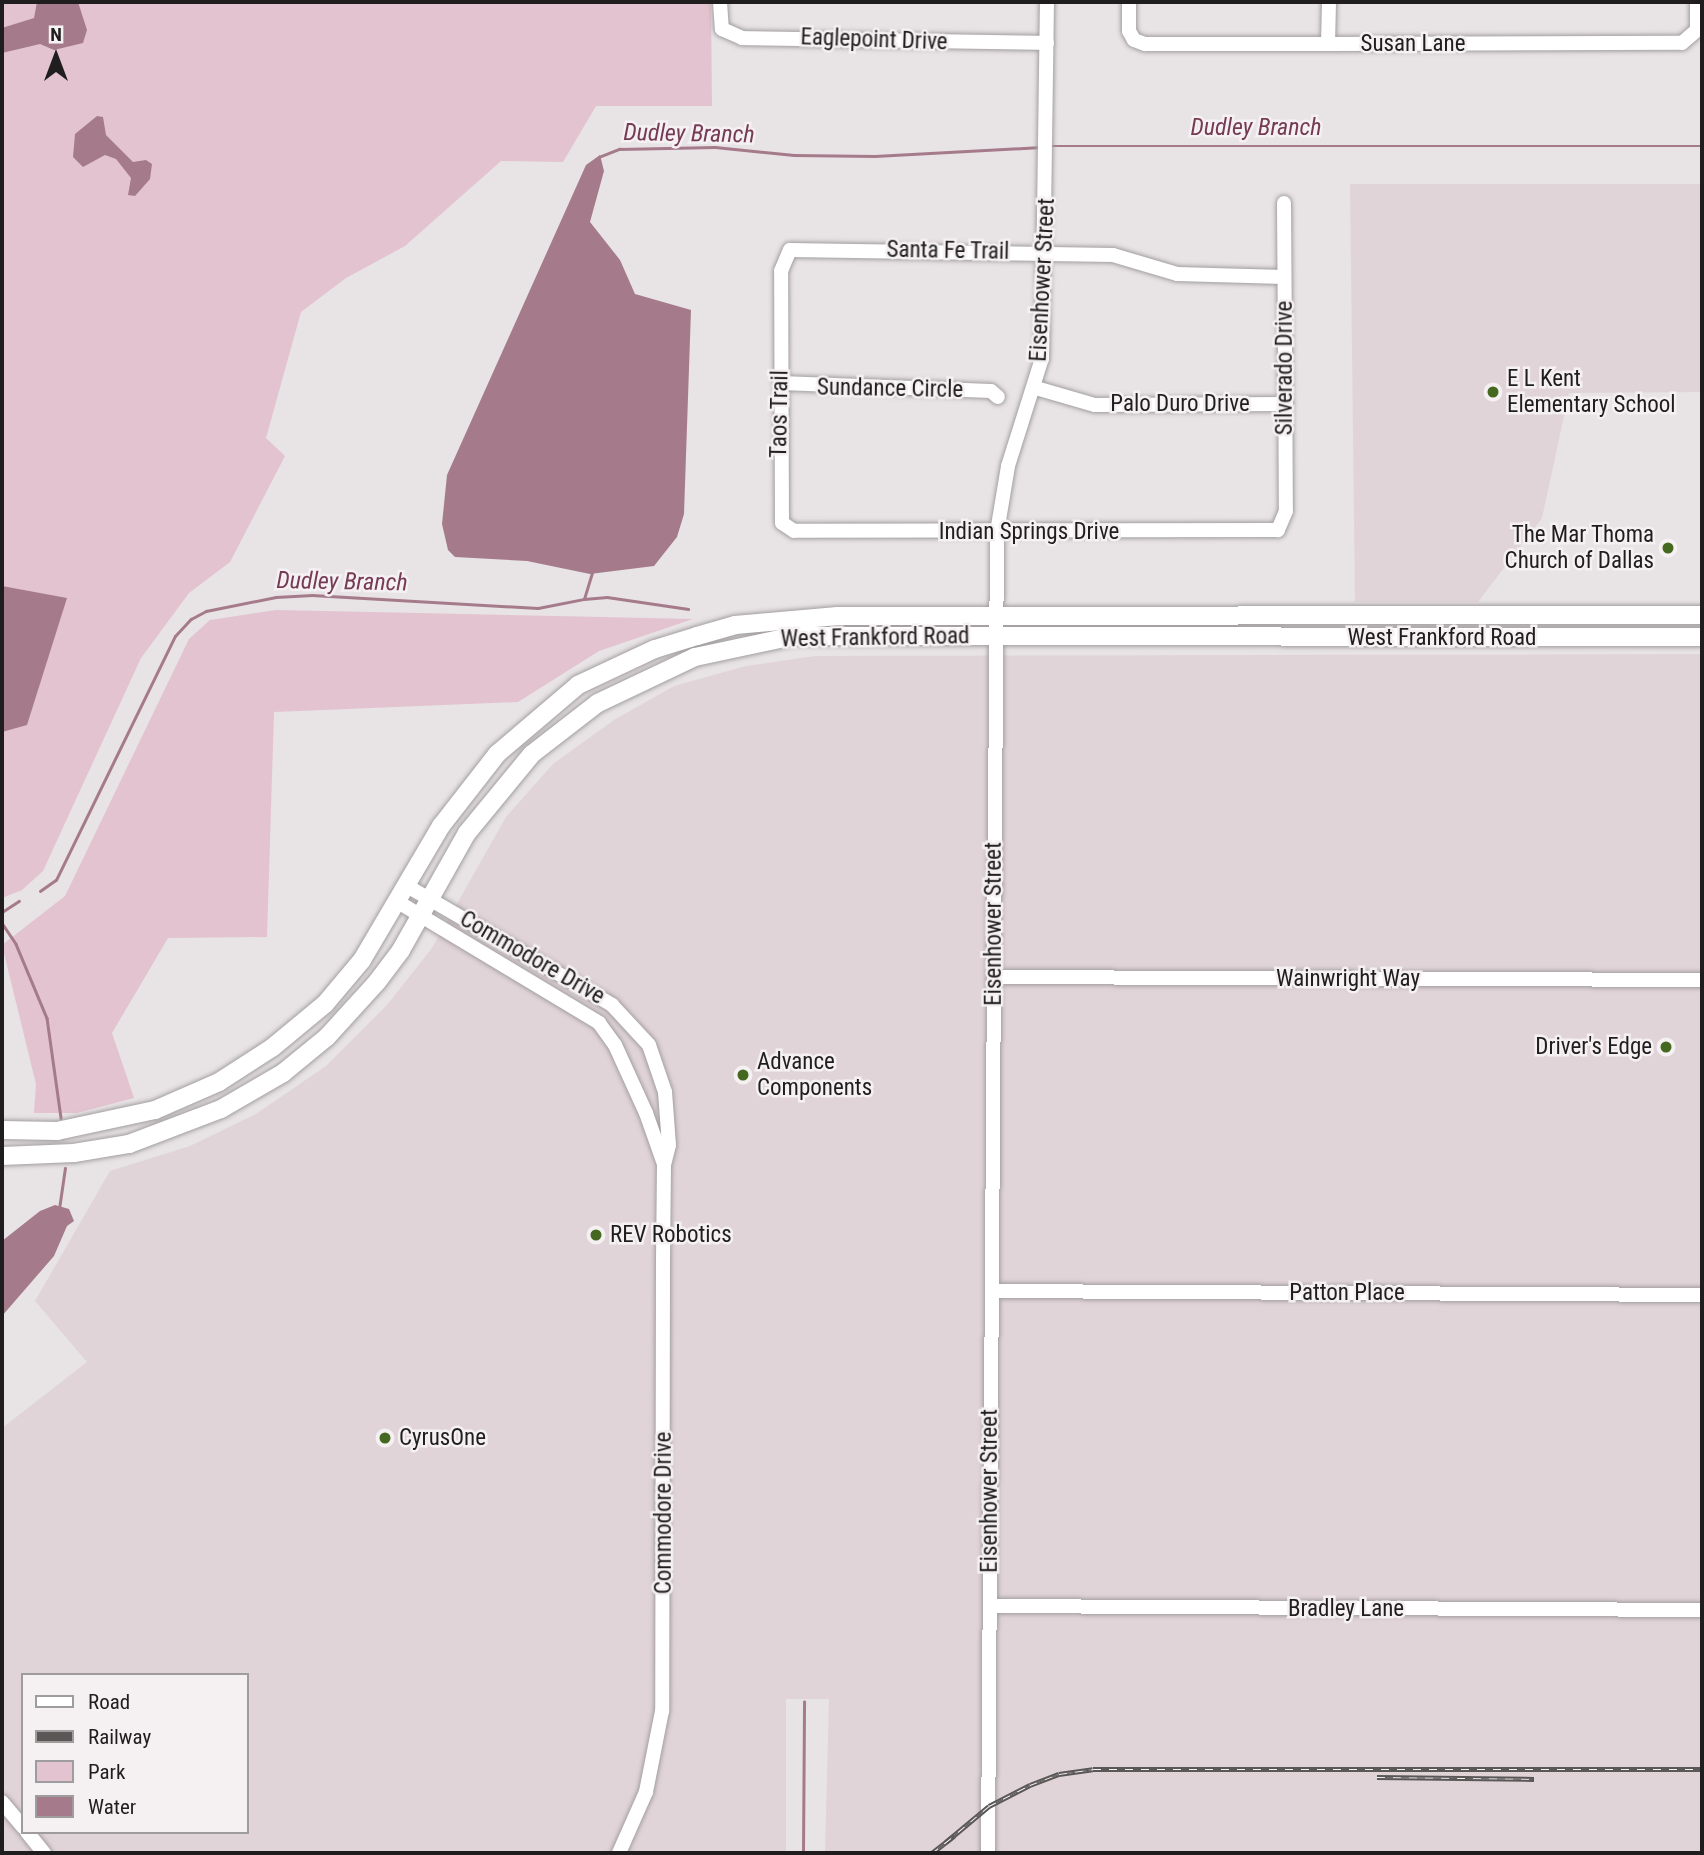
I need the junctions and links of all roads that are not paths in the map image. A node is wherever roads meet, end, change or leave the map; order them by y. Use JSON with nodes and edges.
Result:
{"nodes":[{"id":1,"x":1046,"y":2,"type":"edge"},
{"id":2,"x":1129,"y":2,"type":"edge"},
{"id":3,"x":1329,"y":2,"type":"edge"},
{"id":4,"x":1697,"y":2,"type":"edge"},
{"id":5,"x":720,"y":6,"type":"edge"},
{"id":6,"x":1047,"y":43,"type":"junction"},
{"id":7,"x":1328,"y":44,"type":"junction"},
{"id":8,"x":1283,"y":203,"type":"dead end"},
{"id":9,"x":1046,"y":252,"type":"junction"},
{"id":10,"x":1284,"y":277,"type":"junction"},
{"id":11,"x":781,"y":304,"type":"joint"},
{"id":12,"x":781,"y":383,"type":"junction"},
{"id":13,"x":1035,"y":388,"type":"junction"},
{"id":14,"x":998,"y":397,"type":"dead end"},
{"id":15,"x":1286,"y":404,"type":"junction"},
{"id":16,"x":782,"y":523,"type":"joint"},
{"id":17,"x":1278,"y":530,"type":"joint"},
{"id":18,"x":997,"y":532,"type":"junction"},
{"id":19,"x":996,"y":615,"type":"junction"},
{"id":20,"x":1702,"y":615,"type":"edge"},
{"id":21,"x":996,"y":637,"type":"junction"},
{"id":22,"x":1702,"y":637,"type":"edge"},
{"id":23,"x":407,"y":886,"type":"junction"},
{"id":24,"x":398,"y":902,"type":"junction"},
{"id":25,"x":425,"y":906,"type":"junction"},
{"id":26,"x":994,"y":977,"type":"junction"},
{"id":27,"x":1702,"y":979,"type":"edge"},
{"id":28,"x":612,"y":1005,"type":"junction"},
{"id":29,"x":599,"y":1023,"type":"junction"},
{"id":30,"x":665,"y":1092,"type":"junction"},
{"id":31,"x":641,"y":1100,"type":"junction"},
{"id":32,"x":2,"y":1130,"type":"edge"},
{"id":33,"x":2,"y":1156,"type":"edge"},
{"id":34,"x":664,"y":1165,"type":"junction"},
{"id":35,"x":992,"y":1291,"type":"junction"},
{"id":36,"x":1702,"y":1295,"type":"edge"},
{"id":37,"x":990,"y":1606,"type":"junction"},
{"id":38,"x":1702,"y":1610,"type":"edge"},
{"id":39,"x":2,"y":1802,"type":"edge"},
{"id":40,"x":21,"y":1825,"type":"edge"},
{"id":41,"x":29,"y":1834,"type":"edge"},
{"id":42,"x":44,"y":1853,"type":"edge"},
{"id":43,"x":619,"y":1853,"type":"edge"},
{"id":44,"x":988,"y":1853,"type":"edge"}],
"edges":[{"from":1,"to":6,"type":"street","name":"Eisenhower Street"},
{"from":2,"to":7,"type":"street","name":"Susan Lane"},
{"from":3,"to":7,"type":"street"},
{"from":4,"to":7,"type":"street","name":"Susan Lane"},
{"from":5,"to":6,"type":"street","name":"Eaglepoint Drive"},
{"from":6,"to":9,"type":"street","name":"Eisenhower Street"},
{"from":8,"to":10,"type":"street","name":"Silverado Drive"},
{"from":9,"to":10,"type":"street","name":"Santa Fe Trail"},
{"from":9,"to":11,"type":"street","name":"Santa Fe Trail"},
{"from":9,"to":13,"type":"street","name":"Eisenhower Street"},
{"from":10,"to":15,"type":"street","name":"Silverado Drive"},
{"from":11,"to":12,"type":"street","name":"Taos Trail"},
{"from":12,"to":14,"type":"street","name":"Sundance Circle"},
{"from":12,"to":16,"type":"street","name":"Taos Trail"},
{"from":13,"to":15,"type":"street","name":"Palo Duro Drive"},
{"from":13,"to":18,"type":"street","name":"Eisenhower Street"},
{"from":15,"to":17,"type":"street","name":"Silverado Drive"},
{"from":16,"to":18,"type":"street","name":"Indian Springs Drive"},
{"from":17,"to":18,"type":"street","name":"Indian Springs Drive"},
{"from":18,"to":19,"type":"street","name":"Eisenhower Street"},
{"from":19,"to":20,"type":"main road","name":"West Frankford Road"},
{"from":19,"to":21,"type":"street","name":"Eisenhower Street"},
{"from":19,"to":23,"type":"main road","name":"West Frankford Road"},
{"from":21,"to":22,"type":"main road","name":"West Frankford Road"},
{"from":21,"to":25,"type":"main road","name":"West Frankford Road"},
{"from":21,"to":26,"type":"street","name":"Eisenhower Street"},
{"from":23,"to":24,"type":"main road","name":"West Frankford Road"},
{"from":23,"to":25,"type":"street","name":"Commodore Drive"},
{"from":24,"to":25,"type":"street","name":"Commodore Drive"},
{"from":24,"to":32,"type":"main road","name":"West Frankford Road"},
{"from":25,"to":28,"type":"street","name":"Commodore Drive"},
{"from":25,"to":29,"type":"street","name":"Commodore Drive"},
{"from":25,"to":33,"type":"main road","name":"West Frankford Road"},
{"from":26,"to":27,"type":"street","name":"Wainwright Way"},
{"from":26,"to":35,"type":"street","name":"Eisenhower Street"},
{"from":28,"to":29,"type":"street"},
{"from":28,"to":30,"type":"street","name":"Commodore Drive"},
{"from":29,"to":31,"type":"street","name":"Commodore Drive"},
{"from":30,"to":31,"type":"street"},
{"from":30,"to":34,"type":"street","name":"Commodore Drive"},
{"from":31,"to":34,"type":"street","name":"Commodore Drive"},
{"from":34,"to":43,"type":"street","name":"Commodore Drive"},
{"from":35,"to":36,"type":"street","name":"Patton Place"},
{"from":35,"to":37,"type":"street","name":"Eisenhower Street"},
{"from":37,"to":38,"type":"street","name":"Bradley Lane"},
{"from":37,"to":44,"type":"street","name":"Eisenhower Street"},
{"from":39,"to":40,"type":"street"},
{"from":41,"to":42,"type":"street"}]}
